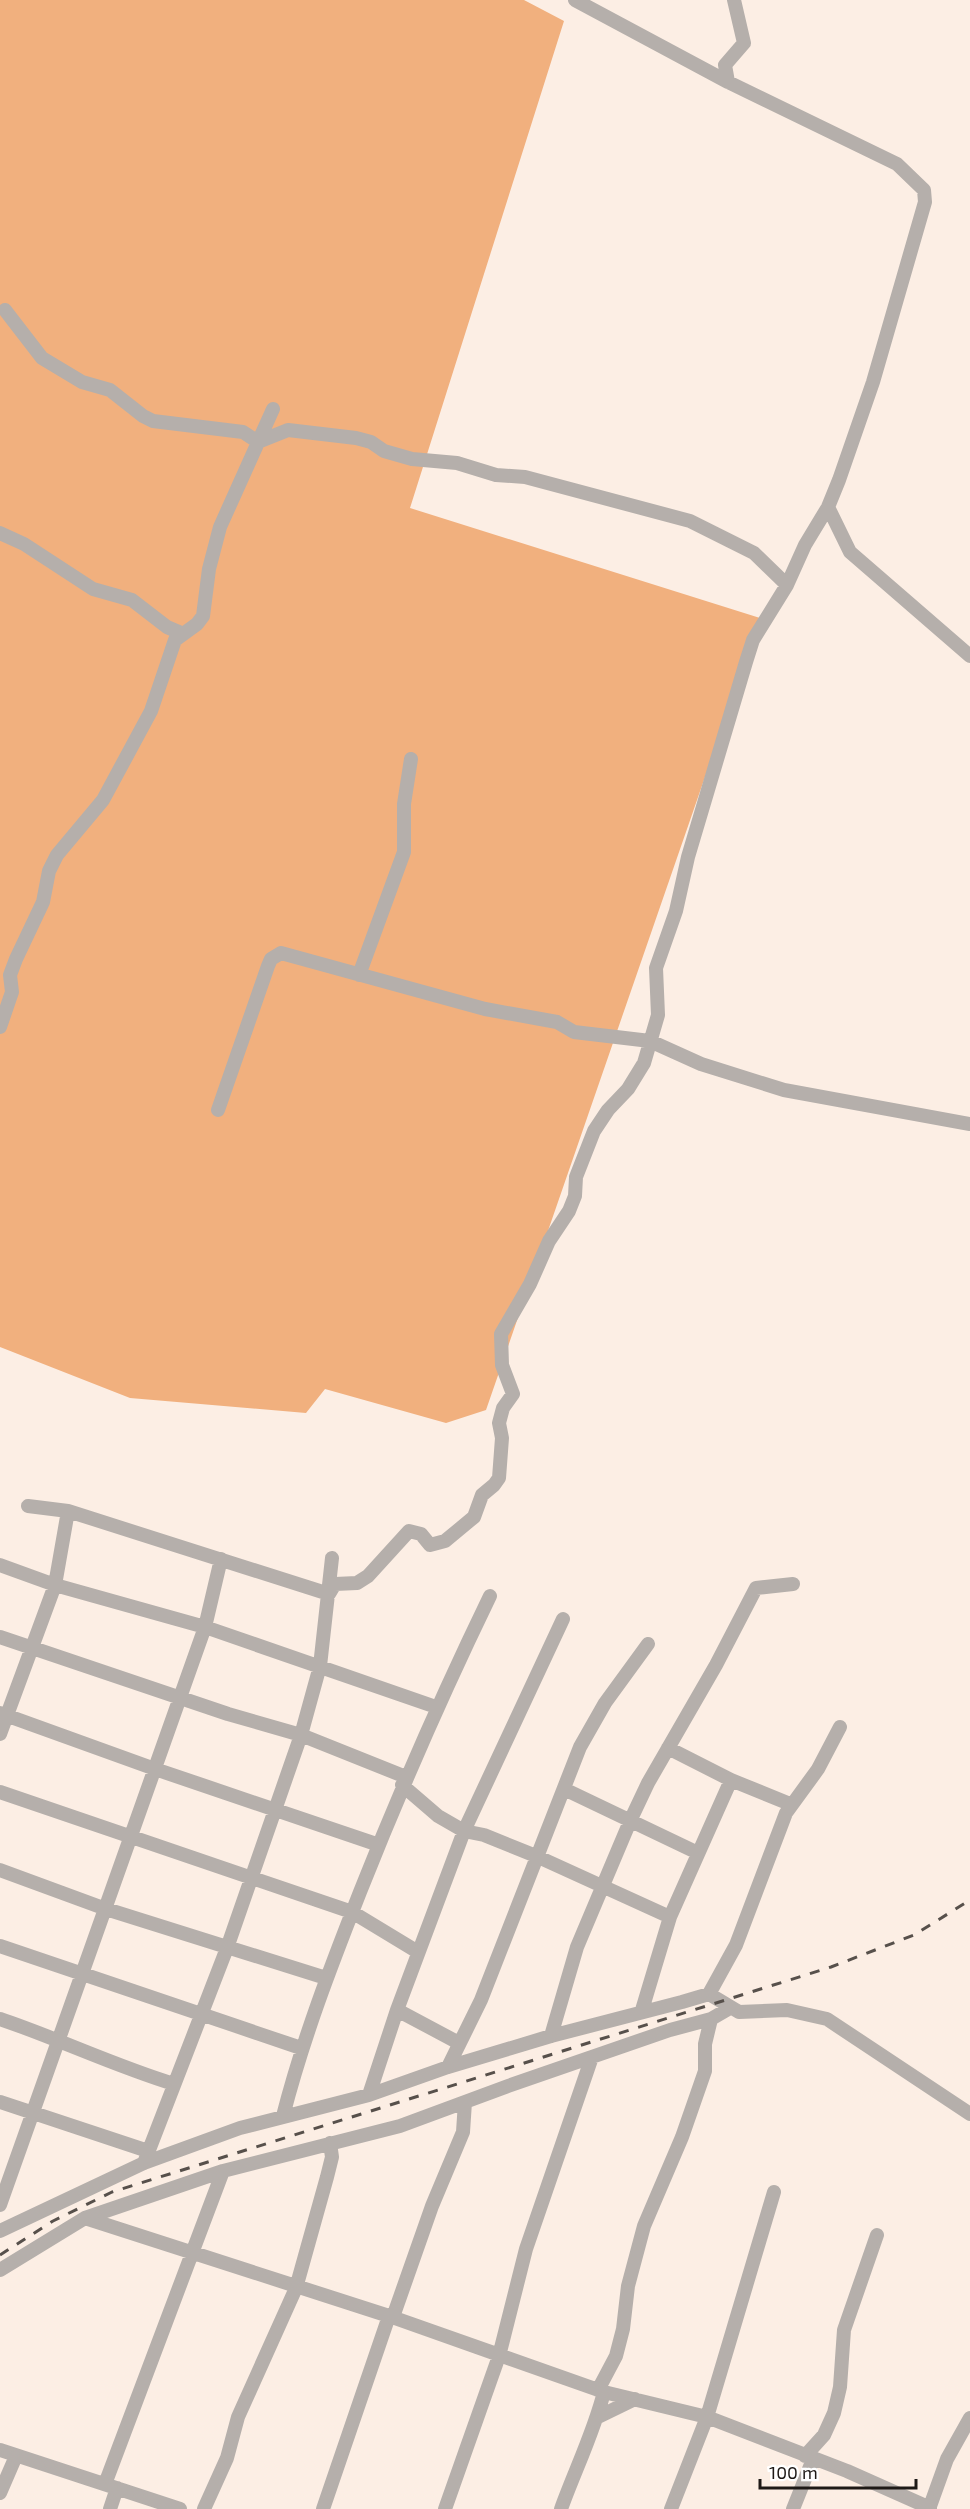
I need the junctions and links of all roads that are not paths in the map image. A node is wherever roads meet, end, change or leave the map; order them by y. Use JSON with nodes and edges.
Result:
{"nodes":[{"id":1,"x":575,"y":0,"type":"edge"},
{"id":2,"x":734,"y":0,"type":"edge"},
{"id":3,"x":728,"y":82,"type":"junction"},
{"id":4,"x":6,"y":310,"type":"dead end"},
{"id":5,"x":273,"y":409,"type":"dead end"},
{"id":6,"x":258,"y":442,"type":"junction"},
{"id":7,"x":828,"y":507,"type":"junction"},
{"id":8,"x":0,"y":533,"type":"edge"},
{"id":9,"x":787,"y":585,"type":"junction"},
{"id":10,"x":181,"y":633,"type":"junction"},
{"id":11,"x":970,"y":656,"type":"edge"},
{"id":12,"x":411,"y":759,"type":"dead end"},
{"id":13,"x":359,"y":975,"type":"junction"},
{"id":14,"x":0,"y":1026,"type":"edge"},
{"id":15,"x":650,"y":1041,"type":"junction"},
{"id":16,"x":218,"y":1110,"type":"dead end"},
{"id":17,"x":970,"y":1124,"type":"edge"},
{"id":18,"x":28,"y":1506,"type":"dead end"},
{"id":19,"x":68,"y":1511,"type":"junction"},
{"id":20,"x":332,"y":1558,"type":"dead end"},
{"id":21,"x":221,"y":1559,"type":"junction"},
{"id":22,"x":0,"y":1565,"type":"edge"},
{"id":23,"x":793,"y":1584,"type":"dead end"},
{"id":24,"x":55,"y":1585,"type":"junction"},
{"id":25,"x":329,"y":1594,"type":"junction"},
{"id":26,"x":490,"y":1596,"type":"dead end"},
{"id":27,"x":563,"y":1619,"type":"dead end"},
{"id":28,"x":204,"y":1627,"type":"junction"},
{"id":29,"x":0,"y":1637,"type":"edge"},
{"id":30,"x":648,"y":1644,"type":"dead end"},
{"id":31,"x":33,"y":1648,"type":"junction"},
{"id":32,"x":320,"y":1666,"type":"junction"},
{"id":33,"x":179,"y":1696,"type":"junction"},
{"id":34,"x":436,"y":1707,"type":"junction"},
{"id":35,"x":4,"y":1714,"type":"edge"},
{"id":36,"x":840,"y":1727,"type":"dead end"},
{"id":37,"x":0,"y":1734,"type":"edge"},
{"id":38,"x":301,"y":1735,"type":"junction"},
{"id":39,"x":668,"y":1748,"type":"junction"},
{"id":40,"x":155,"y":1769,"type":"junction"},
{"id":41,"x":731,"y":1780,"type":"junction"},
{"id":42,"x":404,"y":1781,"type":"junction"},
{"id":43,"x":564,"y":1789,"type":"junction"},
{"id":44,"x":0,"y":1792,"type":"edge"},
{"id":45,"x":790,"y":1804,"type":"junction"},
{"id":46,"x":277,"y":1811,"type":"junction"},
{"id":47,"x":631,"y":1819,"type":"junction"},
{"id":48,"x":464,"y":1831,"type":"junction"},
{"id":49,"x":130,"y":1838,"type":"junction"},
{"id":50,"x":379,"y":1845,"type":"junction"},
{"id":51,"x":698,"y":1853,"type":"junction"},
{"id":52,"x":536,"y":1856,"type":"junction"},
{"id":53,"x":0,"y":1870,"type":"edge"},
{"id":54,"x":252,"y":1878,"type":"junction"},
{"id":55,"x":602,"y":1885,"type":"junction"},
{"id":56,"x":106,"y":1909,"type":"junction"},
{"id":57,"x":352,"y":1912,"type":"junction"},
{"id":58,"x":670,"y":1917,"type":"junction"},
{"id":59,"x":0,"y":1946,"type":"edge"},
{"id":60,"x":227,"y":1948,"type":"junction"},
{"id":61,"x":418,"y":1952,"type":"junction"},
{"id":62,"x":81,"y":1973,"type":"junction"},
{"id":63,"x":326,"y":1978,"type":"junction"},
{"id":64,"x":709,"y":1994,"type":"junction"},
{"id":65,"x":730,"y":2008,"type":"junction"},
{"id":66,"x":397,"y":2010,"type":"junction"},
{"id":67,"x":642,"y":2010,"type":"junction"},
{"id":68,"x":202,"y":2014,"type":"junction"},
{"id":69,"x":0,"y":2019,"type":"edge"},
{"id":70,"x":711,"y":2019,"type":"junction"},
{"id":71,"x":551,"y":2036,"type":"junction"},
{"id":72,"x":58,"y":2039,"type":"junction"},
{"id":73,"x":459,"y":2043,"type":"junction"},
{"id":74,"x":301,"y":2048,"type":"junction"},
{"id":75,"x":592,"y":2057,"type":"junction"},
{"id":76,"x":448,"y":2067,"type":"junction"},
{"id":77,"x":174,"y":2085,"type":"junction"},
{"id":78,"x":369,"y":2095,"type":"junction"},
{"id":79,"x":0,"y":2102,"type":"edge"},
{"id":80,"x":465,"y":2102,"type":"junction"},
{"id":81,"x":32,"y":2112,"type":"junction"},
{"id":82,"x":970,"y":2114,"type":"edge"},
{"id":83,"x":284,"y":2116,"type":"junction"},
{"id":84,"x":330,"y":2143,"type":"junction"},
{"id":85,"x":146,"y":2157,"type":"junction"},
{"id":86,"x":223,"y":2171,"type":"junction"},
{"id":87,"x":774,"y":2192,"type":"dead end"},
{"id":88,"x":0,"y":2205,"type":"edge"},
{"id":89,"x":85,"y":2218,"type":"junction"},
{"id":90,"x":0,"y":2231,"type":"edge"},
{"id":91,"x":877,"y":2235,"type":"dead end"},
{"id":92,"x":193,"y":2252,"type":"junction"},
{"id":93,"x":0,"y":2270,"type":"edge"},
{"id":94,"x":296,"y":2288,"type":"junction"},
{"id":95,"x":391,"y":2317,"type":"junction"},
{"id":96,"x":499,"y":2356,"type":"junction"},
{"id":97,"x":601,"y":2391,"type":"junction"},
{"id":98,"x":635,"y":2399,"type":"junction"},
{"id":99,"x":598,"y":2417,"type":"junction"},
{"id":100,"x":707,"y":2417,"type":"junction"},
{"id":101,"x":970,"y":2418,"type":"edge"},
{"id":102,"x":0,"y":2450,"type":"edge"},
{"id":103,"x":16,"y":2456,"type":"junction"},
{"id":104,"x":809,"y":2458,"type":"junction"},
{"id":105,"x":111,"y":2486,"type":"junction"},
{"id":106,"x":0,"y":2493,"type":"edge"},
{"id":107,"x":110,"y":2509,"type":"edge"},
{"id":108,"x":180,"y":2509,"type":"edge"},
{"id":109,"x":204,"y":2509,"type":"edge"},
{"id":110,"x":323,"y":2509,"type":"edge"},
{"id":111,"x":445,"y":2509,"type":"edge"},
{"id":112,"x":561,"y":2509,"type":"edge"},
{"id":113,"x":671,"y":2509,"type":"edge"},
{"id":114,"x":793,"y":2509,"type":"edge"},
{"id":115,"x":929,"y":2509,"type":"edge"}],
"edges":[{"from":1,"to":3,"type":"street"},
{"from":2,"to":3,"type":"street"},
{"from":3,"to":7,"type":"street"},
{"from":4,"to":6,"type":"street"},
{"from":5,"to":6,"type":"street"},
{"from":6,"to":9,"type":"street"},
{"from":6,"to":10,"type":"street"},
{"from":7,"to":9,"type":"street"},
{"from":7,"to":11,"type":"street"},
{"from":8,"to":10,"type":"street"},
{"from":9,"to":15,"type":"street"},
{"from":10,"to":14,"type":"street"},
{"from":12,"to":13,"type":"street"},
{"from":13,"to":15,"type":"street"},
{"from":13,"to":16,"type":"street"},
{"from":15,"to":17,"type":"street"},
{"from":15,"to":25,"type":"street"},
{"from":18,"to":19,"type":"street"},
{"from":19,"to":21,"type":"street"},
{"from":19,"to":24,"type":"street"},
{"from":20,"to":25,"type":"street"},
{"from":21,"to":25,"type":"street"},
{"from":21,"to":28,"type":"street"},
{"from":22,"to":24,"type":"street"},
{"from":23,"to":39,"type":"street"},
{"from":24,"to":28,"type":"street"},
{"from":24,"to":31,"type":"street"},
{"from":25,"to":32,"type":"street"},
{"from":26,"to":34,"type":"street"},
{"from":27,"to":48,"type":"street"},
{"from":28,"to":32,"type":"street"},
{"from":28,"to":33,"type":"street"},
{"from":29,"to":31,"type":"street"},
{"from":30,"to":43,"type":"street"},
{"from":31,"to":33,"type":"street"},
{"from":31,"to":35,"type":"street"},
{"from":32,"to":34,"type":"street"},
{"from":32,"to":38,"type":"street"},
{"from":33,"to":38,"type":"street"},
{"from":33,"to":40,"type":"street"},
{"from":34,"to":42,"type":"street"},
{"from":35,"to":37,"type":"street"},
{"from":35,"to":40,"type":"street"},
{"from":36,"to":45,"type":"street"},
{"from":38,"to":42,"type":"street"},
{"from":38,"to":46,"type":"street"},
{"from":39,"to":41,"type":"street"},
{"from":39,"to":47,"type":"street"},
{"from":40,"to":46,"type":"street"},
{"from":40,"to":49,"type":"street"},
{"from":41,"to":45,"type":"street"},
{"from":41,"to":51,"type":"street"},
{"from":42,"to":48,"type":"street"},
{"from":42,"to":50,"type":"street"},
{"from":43,"to":47,"type":"street"},
{"from":43,"to":52,"type":"street"},
{"from":44,"to":49,"type":"street"},
{"from":45,"to":64,"type":"street"},
{"from":46,"to":50,"type":"street"},
{"from":46,"to":54,"type":"street"},
{"from":47,"to":51,"type":"street"},
{"from":47,"to":55,"type":"street"},
{"from":48,"to":52,"type":"street"},
{"from":48,"to":61,"type":"street"},
{"from":49,"to":54,"type":"street"},
{"from":49,"to":56,"type":"street"},
{"from":50,"to":57,"type":"street"},
{"from":51,"to":58,"type":"street"},
{"from":52,"to":55,"type":"street"},
{"from":52,"to":73,"type":"street"},
{"from":53,"to":56,"type":"street"},
{"from":54,"to":57,"type":"street"},
{"from":54,"to":60,"type":"street"},
{"from":55,"to":58,"type":"street"},
{"from":55,"to":71,"type":"street"},
{"from":56,"to":60,"type":"street"},
{"from":56,"to":62,"type":"street"},
{"from":57,"to":61,"type":"street"},
{"from":57,"to":63,"type":"street"},
{"from":58,"to":67,"type":"street"},
{"from":59,"to":62,"type":"street"},
{"from":60,"to":63,"type":"street"},
{"from":60,"to":68,"type":"street"},
{"from":61,"to":66,"type":"street"},
{"from":62,"to":68,"type":"street"},
{"from":62,"to":72,"type":"street"},
{"from":63,"to":74,"type":"street"},
{"from":64,"to":65,"type":"street"},
{"from":64,"to":67,"type":"street"},
{"from":65,"to":70,"type":"street"},
{"from":65,"to":82,"type":"street"},
{"from":66,"to":73,"type":"street"},
{"from":66,"to":78,"type":"street"},
{"from":67,"to":71,"type":"street"},
{"from":68,"to":74,"type":"street"},
{"from":68,"to":77,"type":"street"},
{"from":69,"to":72,"type":"street"},
{"from":70,"to":75,"type":"street"},
{"from":70,"to":97,"type":"street"},
{"from":71,"to":76,"type":"street"},
{"from":72,"to":77,"type":"street"},
{"from":72,"to":81,"type":"street"},
{"from":73,"to":76,"type":"street"},
{"from":74,"to":83,"type":"street"},
{"from":75,"to":80,"type":"street"},
{"from":75,"to":96,"type":"street"},
{"from":76,"to":78,"type":"street"},
{"from":77,"to":85,"type":"street"},
{"from":78,"to":83,"type":"street"},
{"from":79,"to":81,"type":"street"},
{"from":80,"to":84,"type":"street"},
{"from":80,"to":95,"type":"street"},
{"from":81,"to":85,"type":"street"},
{"from":81,"to":88,"type":"street"},
{"from":83,"to":85,"type":"street"},
{"from":84,"to":86,"type":"street"},
{"from":84,"to":94,"type":"street"},
{"from":85,"to":90,"type":"street"},
{"from":86,"to":89,"type":"street"},
{"from":86,"to":92,"type":"street"},
{"from":87,"to":100,"type":"street"},
{"from":89,"to":92,"type":"street"},
{"from":89,"to":93,"type":"street"},
{"from":91,"to":104,"type":"street"},
{"from":92,"to":94,"type":"street"},
{"from":92,"to":105,"type":"street"},
{"from":94,"to":95,"type":"street"},
{"from":94,"to":109,"type":"street"},
{"from":95,"to":96,"type":"street"},
{"from":95,"to":110,"type":"street"},
{"from":96,"to":97,"type":"street"},
{"from":96,"to":111,"type":"street"},
{"from":97,"to":98,"type":"street"},
{"from":97,"to":99,"type":"street"},
{"from":98,"to":99,"type":"street"},
{"from":98,"to":100,"type":"street"},
{"from":99,"to":112,"type":"street"},
{"from":100,"to":104,"type":"street"},
{"from":100,"to":113,"type":"street"},
{"from":101,"to":115,"type":"street"},
{"from":102,"to":103,"type":"street"},
{"from":103,"to":105,"type":"street"},
{"from":103,"to":106,"type":"street"},
{"from":104,"to":114,"type":"street"},
{"from":104,"to":115,"type":"street"},
{"from":105,"to":107,"type":"street"},
{"from":105,"to":108,"type":"street"}]}
